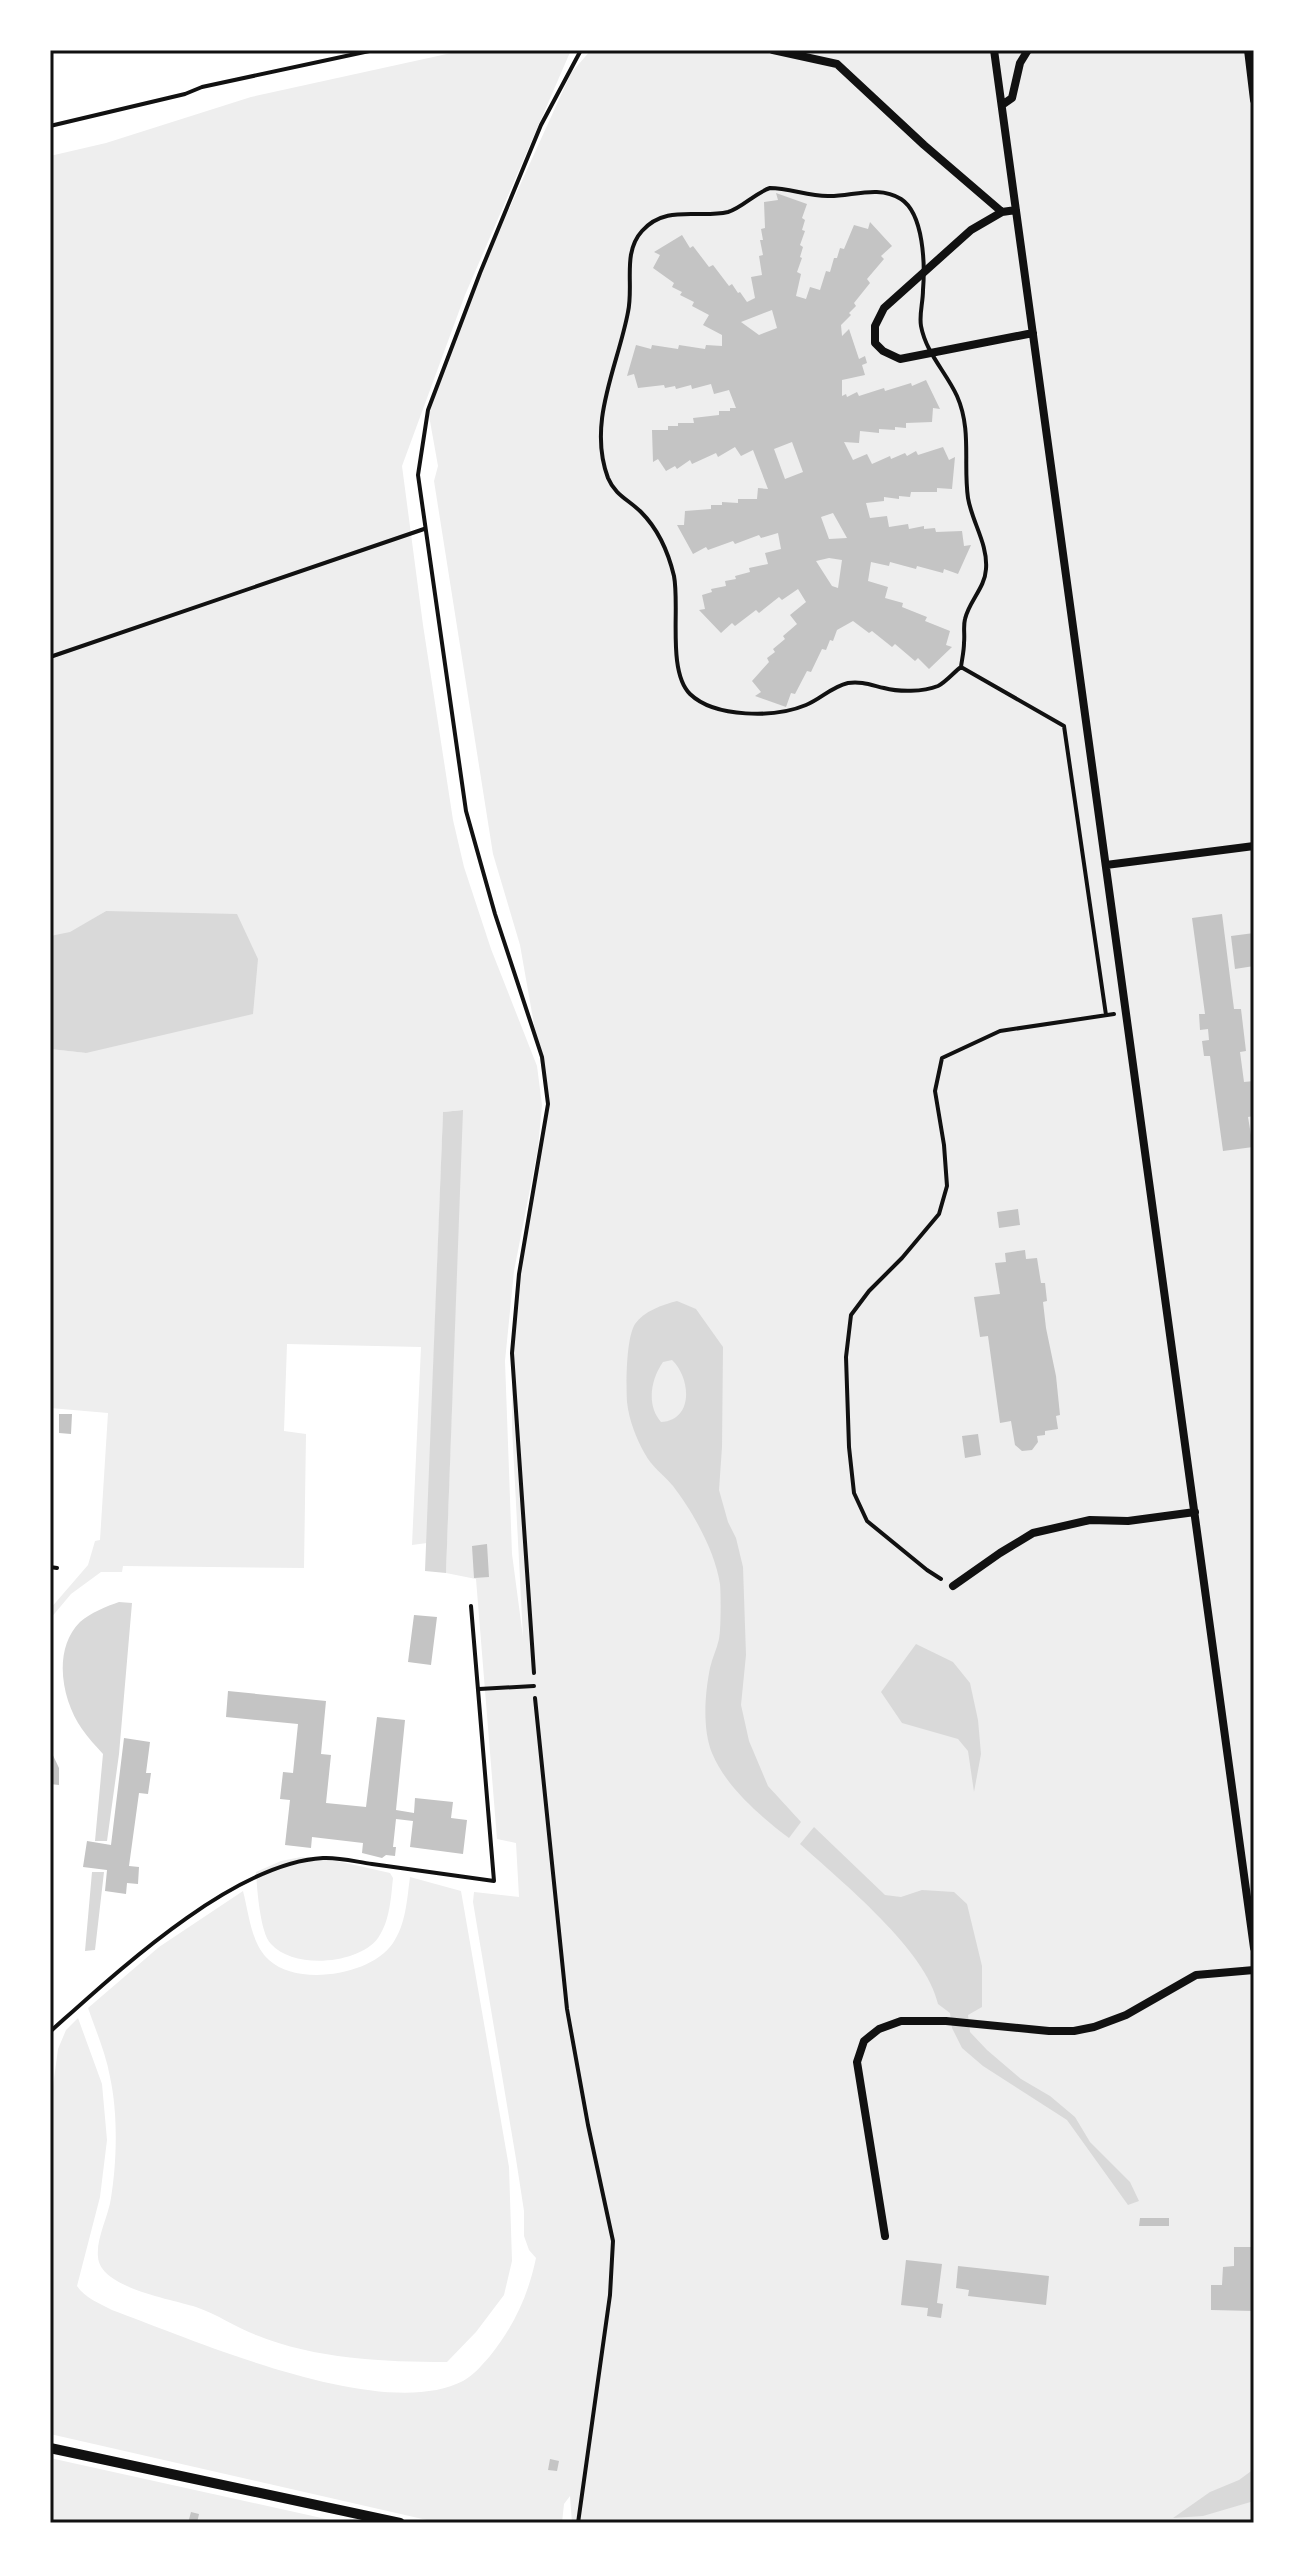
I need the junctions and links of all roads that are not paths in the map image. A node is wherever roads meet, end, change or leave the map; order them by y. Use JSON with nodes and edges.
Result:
{"nodes":[{"id":1,"x":773,"y":50,"type":"edge"},
{"id":2,"x":994,"y":50,"type":"edge"},
{"id":3,"x":1028,"y":50,"type":"edge"},
{"id":4,"x":1248,"y":50,"type":"edge"},
{"id":5,"x":1254,"y":100,"type":"edge"},
{"id":6,"x":1002,"y":105,"type":"junction"},
{"id":7,"x":1016,"y":210,"type":"junction"},
{"id":8,"x":1002,"y":212,"type":"junction"},
{"id":9,"x":1033,"y":333,"type":"junction"},
{"id":10,"x":1254,"y":846,"type":"edge"},
{"id":11,"x":1106,"y":865,"type":"junction"},
{"id":12,"x":1195,"y":1512,"type":"junction"},
{"id":13,"x":953,"y":1586,"type":"road end"},
{"id":14,"x":471,"y":1606,"type":"dead end"},
{"id":15,"x":534,"y":1686,"type":"road end"},
{"id":16,"x":479,"y":1689,"type":"junction"},
{"id":17,"x":1254,"y":1948,"type":"edge"},
{"id":18,"x":1254,"y":1970,"type":"edge"},
{"id":19,"x":52,"y":2030,"type":"dead end"},
{"id":20,"x":885,"y":2236,"type":"dead end"},
{"id":21,"x":50,"y":2448,"type":"edge"},
{"id":22,"x":400,"y":2523,"type":"edge"}],
"edges":[{"from":1,"to":8,"type":"street"},
{"from":2,"to":6,"type":"street"},
{"from":3,"to":6,"type":"street"},
{"from":4,"to":5,"type":"street"},
{"from":6,"to":7,"type":"street"},
{"from":7,"to":8,"type":"street"},
{"from":7,"to":9,"type":"street"},
{"from":8,"to":9,"type":"street"},
{"from":9,"to":11,"type":"street"},
{"from":10,"to":11,"type":"street"},
{"from":11,"to":12,"type":"street"},
{"from":12,"to":13,"type":"street"},
{"from":12,"to":17,"type":"street"},
{"from":14,"to":16,"type":"lane"},
{"from":15,"to":16,"type":"lane"},
{"from":16,"to":19,"type":"lane"},
{"from":18,"to":20,"type":"street"},
{"from":21,"to":22,"type":"street"}]}
